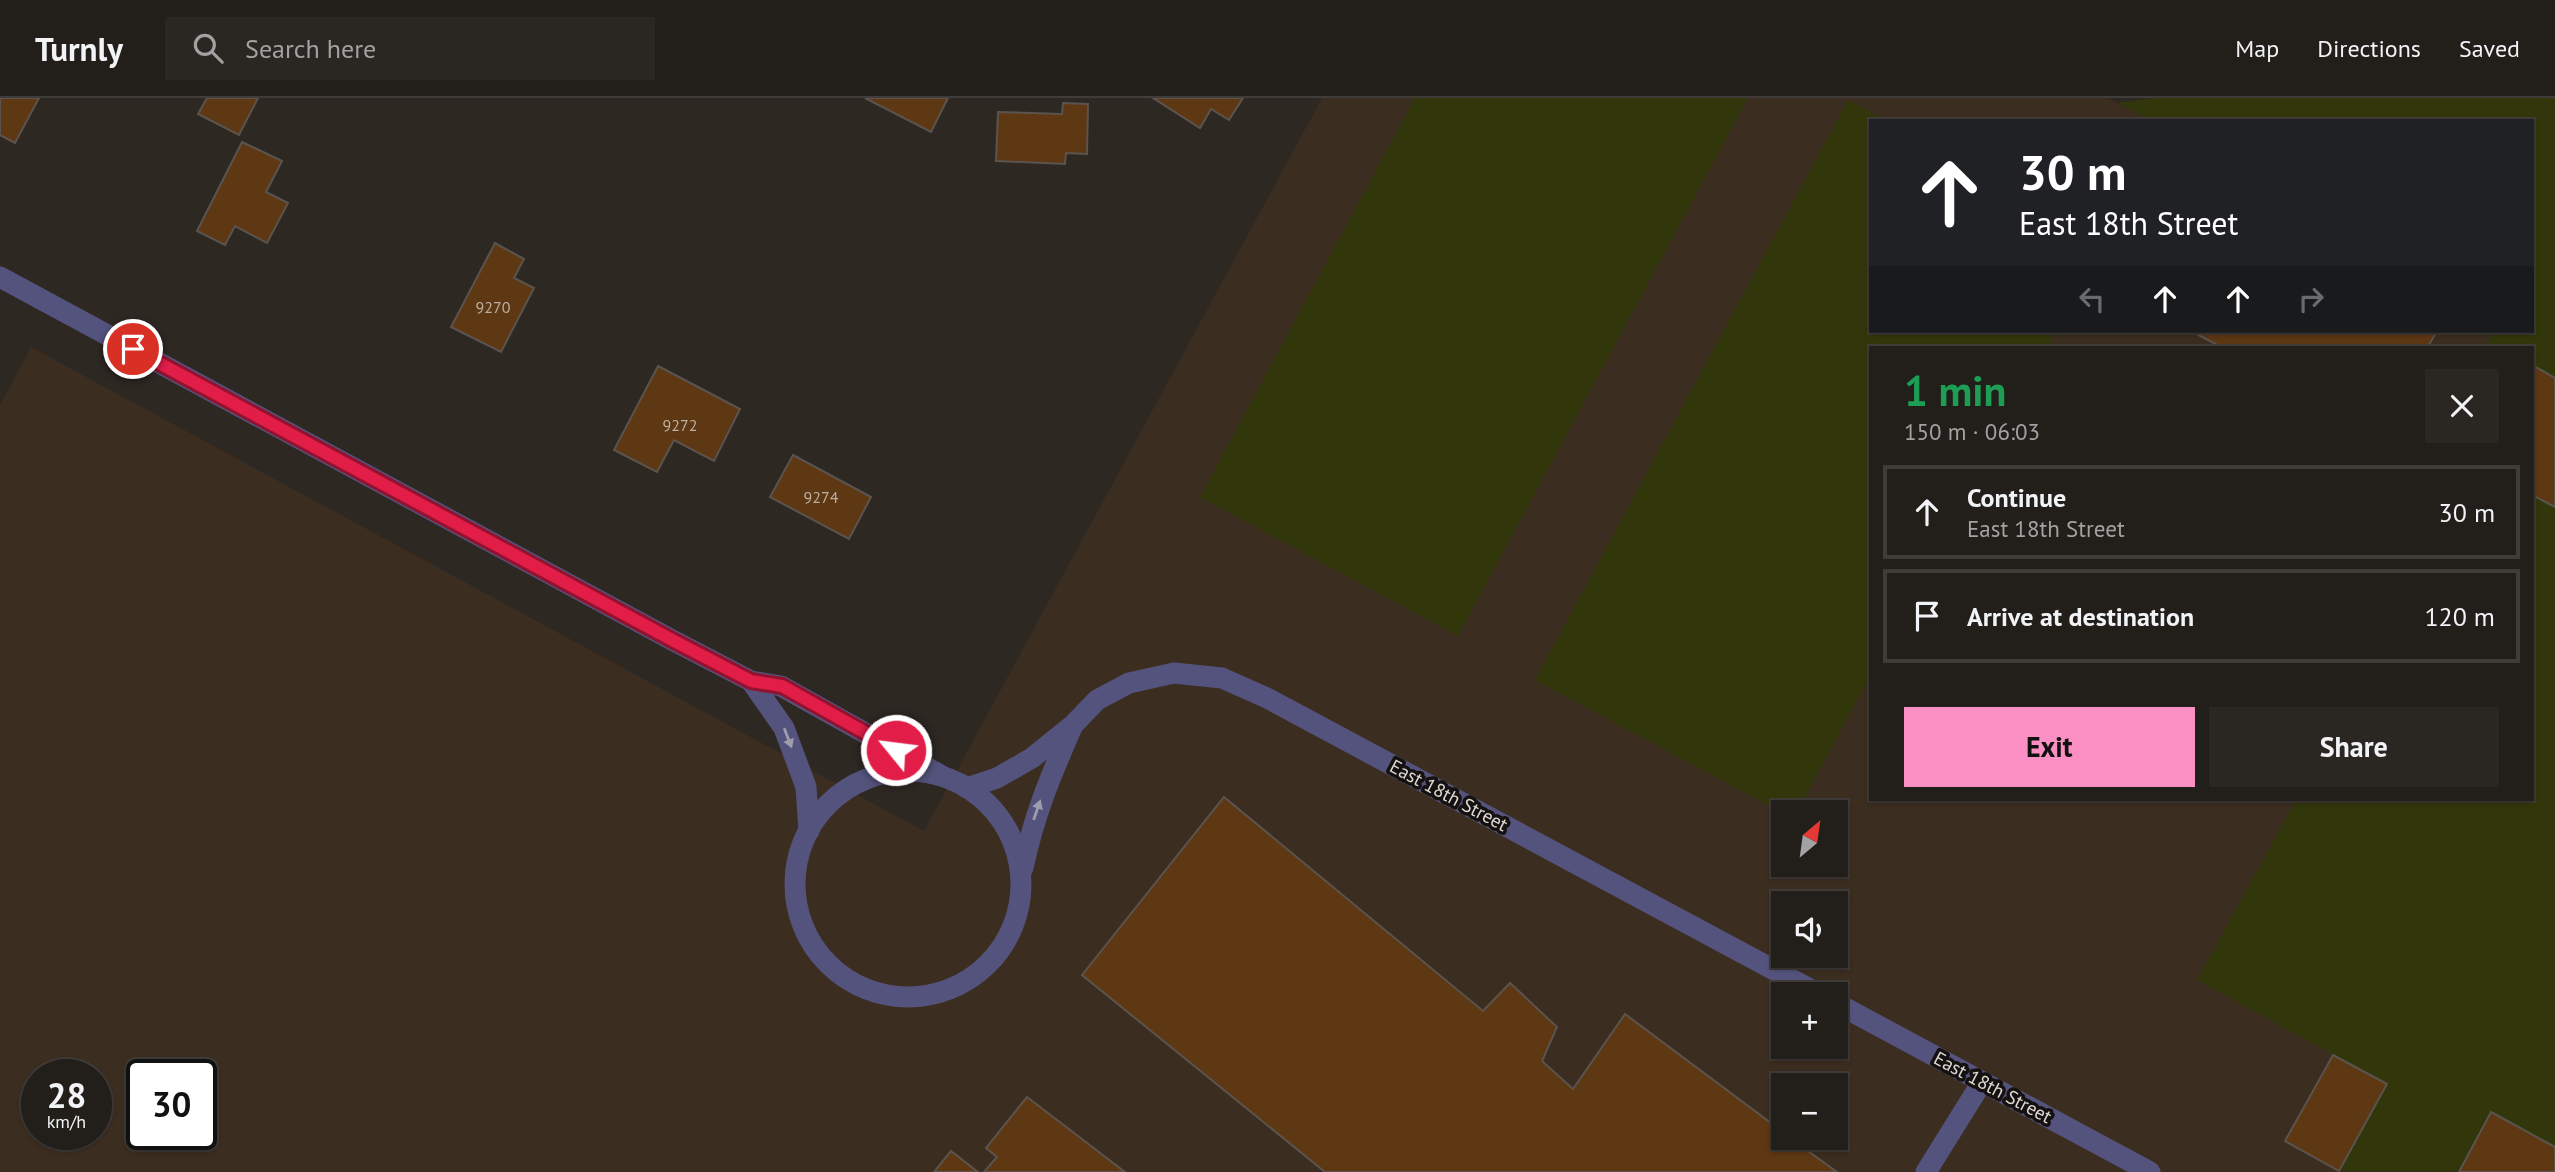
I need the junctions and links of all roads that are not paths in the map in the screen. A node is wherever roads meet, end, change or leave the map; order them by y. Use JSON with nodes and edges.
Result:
{"nodes":[{"id":1,"x":0,"y":277,"type":"edge"},
{"id":2,"x":751,"y":681,"type":"junction"},
{"id":3,"x":1073,"y":725,"type":"junction"},
{"id":4,"x":942,"y":776,"type":"junction"},
{"id":5,"x":967,"y":788,"type":"junction"},
{"id":6,"x":809,"y":831,"type":"junction"},
{"id":7,"x":1022,"y":876,"type":"junction"},
{"id":8,"x":1797,"y":982,"type":"edge"},
{"id":9,"x":1848,"y":1009,"type":"edge"},
{"id":10,"x":1982,"y":1082,"type":"junction"},
{"id":11,"x":1926,"y":1172,"type":"edge"},
{"id":12,"x":2150,"y":1172,"type":"edge"}],
"edges":[{"from":1,"to":2,"type":"street"},
{"from":2,"to":4,"type":"street"},
{"from":2,"to":6,"type":"street","one_way":true},
{"from":3,"to":5,"type":"street"},
{"from":7,"to":3,"type":"street","one_way":true},
{"from":3,"to":8,"type":"street","name":"East 18th Street"},
{"from":4,"to":5,"type":"street"},
{"from":4,"to":6,"type":"street"},
{"from":5,"to":7,"type":"street"},
{"from":6,"to":7,"type":"street"},
{"from":9,"to":10,"type":"street","name":"East 18th Street"},
{"from":10,"to":11,"type":"street"},
{"from":10,"to":12,"type":"street","name":"East 18th Street"}]}
